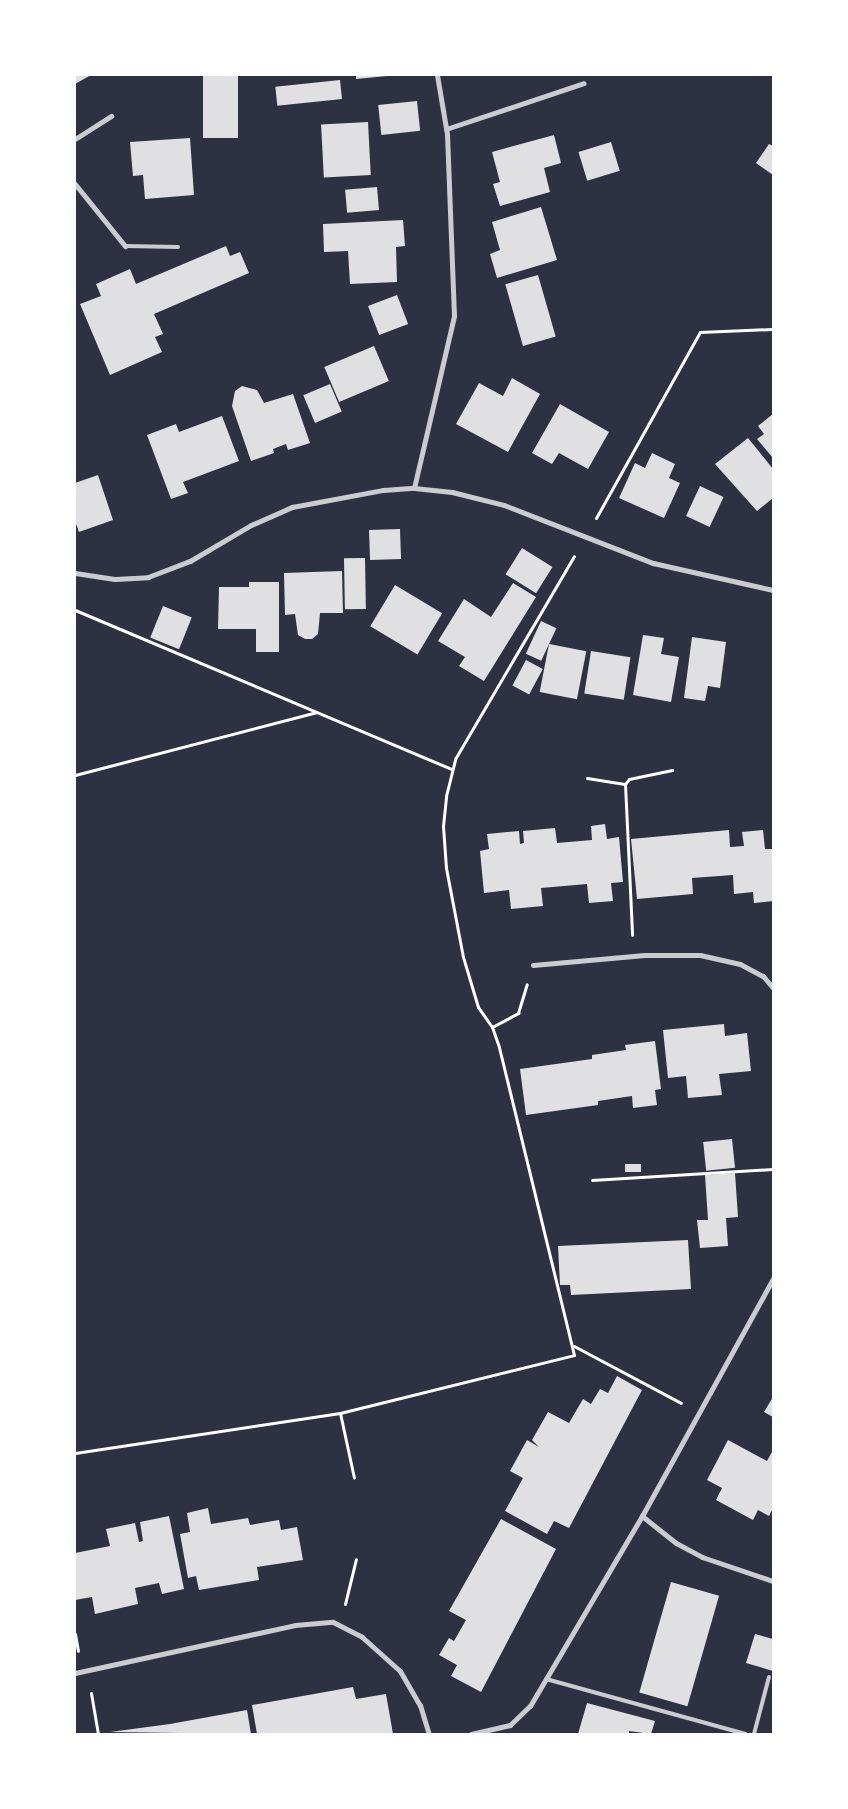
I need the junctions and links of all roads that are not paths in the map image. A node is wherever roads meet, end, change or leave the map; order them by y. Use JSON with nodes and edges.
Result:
{"nodes":[{"id":1,"x":437,"y":75,"type":"edge"},
{"id":2,"x":584,"y":83,"type":"dead end"},
{"id":3,"x":110,"y":116,"type":"dead end"},
{"id":4,"x":446,"y":129,"type":"junction"},
{"id":5,"x":75,"y":139,"type":"edge"},
{"id":6,"x":75,"y":184,"type":"edge"},
{"id":7,"x":125,"y":246,"type":"joint"},
{"id":8,"x":178,"y":247,"type":"dead end"},
{"id":9,"x":414,"y":488,"type":"junction"},
{"id":10,"x":75,"y":573,"type":"edge"},
{"id":11,"x":773,"y":590,"type":"edge"},
{"id":12,"x":533,"y":965,"type":"road end"},
{"id":13,"x":773,"y":988,"type":"edge"},
{"id":14,"x":773,"y":1279,"type":"edge"},
{"id":15,"x":642,"y":1516,"type":"junction"},
{"id":16,"x":773,"y":1581,"type":"edge"},
{"id":17,"x":75,"y":1673,"type":"edge"},
{"id":18,"x":769,"y":1677,"type":"dead end"},
{"id":19,"x":546,"y":1679,"type":"junction"},
{"id":20,"x":429,"y":1734,"type":"edge"},
{"id":21,"x":471,"y":1734,"type":"edge"},
{"id":22,"x":746,"y":1734,"type":"edge"},
{"id":23,"x":754,"y":1734,"type":"edge"}],
"edges":[{"from":1,"to":4,"type":"street"},
{"from":2,"to":4,"type":"street"},
{"from":3,"to":5,"type":"street"},
{"from":4,"to":9,"type":"street"},
{"from":6,"to":7,"type":"street"},
{"from":7,"to":8,"type":"lane"},
{"from":9,"to":10,"type":"street"},
{"from":9,"to":11,"type":"street"},
{"from":12,"to":13,"type":"street"},
{"from":14,"to":15,"type":"street"},
{"from":15,"to":16,"type":"street"},
{"from":15,"to":19,"type":"street"},
{"from":17,"to":20,"type":"street"},
{"from":18,"to":23,"type":"lane"},
{"from":19,"to":21,"type":"street"},
{"from":19,"to":22,"type":"lane"}]}
